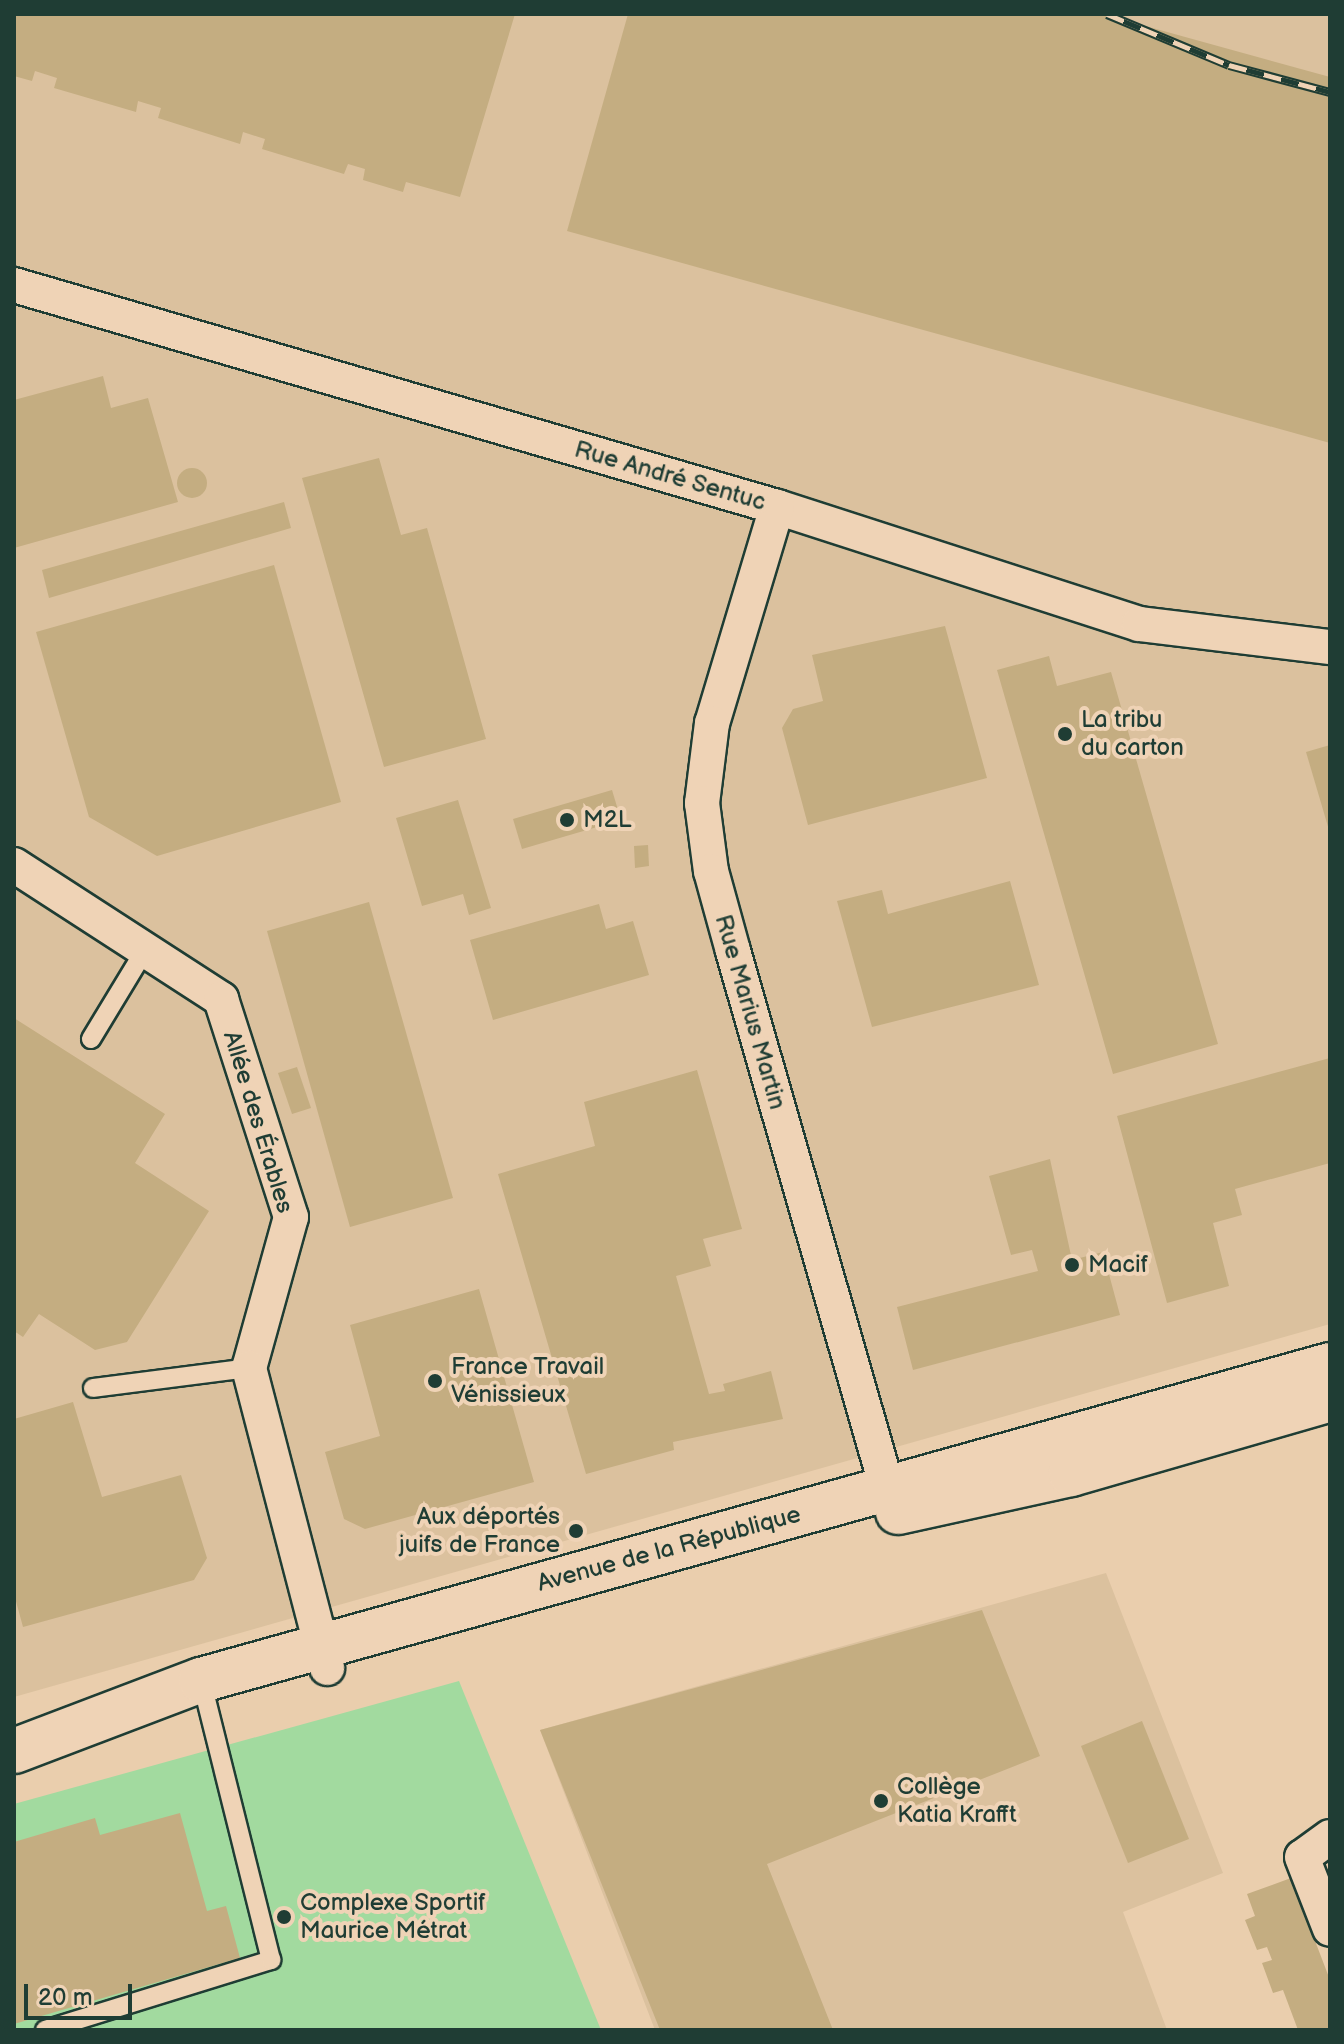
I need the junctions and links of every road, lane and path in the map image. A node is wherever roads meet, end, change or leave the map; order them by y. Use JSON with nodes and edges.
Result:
{"nodes":[{"id":1,"x":14,"y":285,"type":"edge"},
{"id":2,"x":777,"y":507,"type":"junction"},
{"id":3,"x":1330,"y":647,"type":"edge"},
{"id":4,"x":14,"y":865,"type":"edge"},
{"id":5,"x":145,"y":950,"type":"junction"},
{"id":6,"x":91,"y":1039,"type":"dead end"},
{"id":7,"x":1330,"y":1365,"type":"edge"},
{"id":8,"x":249,"y":1368,"type":"junction"},
{"id":9,"x":93,"y":1388,"type":"dead end"},
{"id":10,"x":1330,"y":1399,"type":"edge"},
{"id":11,"x":891,"y":1501,"type":"junction"},
{"id":12,"x":325,"y":1657,"type":"junction"},
{"id":13,"x":203,"y":1693,"type":"junction"},
{"id":14,"x":14,"y":1751,"type":"edge"},
{"id":15,"x":14,"y":1759,"type":"edge"},
{"id":16,"x":1330,"y":1837,"type":"edge"},
{"id":17,"x":1330,"y":1929,"type":"edge"},
{"id":18,"x":45,"y":2030,"type":"edge"}],
"edges":[{"from":1,"to":2,"type":"street","name":"Rue André Sentuc"},
{"from":2,"to":3,"type":"street","name":"Rue André Sentuc"},
{"from":2,"to":11,"type":"street","name":"Rue Marius Martin"},
{"from":4,"to":5,"type":"street","name":"Allée des Érables"},
{"from":5,"to":6,"type":"lane"},
{"from":5,"to":8,"type":"street","name":"Allée des Érables"},
{"from":7,"to":11,"type":"main road","name":"Avenue de la République"},
{"from":8,"to":9,"type":"lane"},
{"from":8,"to":12,"type":"street"},
{"from":10,"to":11,"type":"main road","name":"Avenue de la République"},
{"from":11,"to":12,"type":"main road","name":"Avenue de la République"},
{"from":12,"to":13,"type":"main road","name":"Avenue de la République"},
{"from":13,"to":14,"type":"main road","name":"Avenue de la République"},
{"from":13,"to":15,"type":"main road","name":"Avenue de la République"},
{"from":13,"to":18,"type":"lane"},
{"from":16,"to":17,"type":"street"}]}
